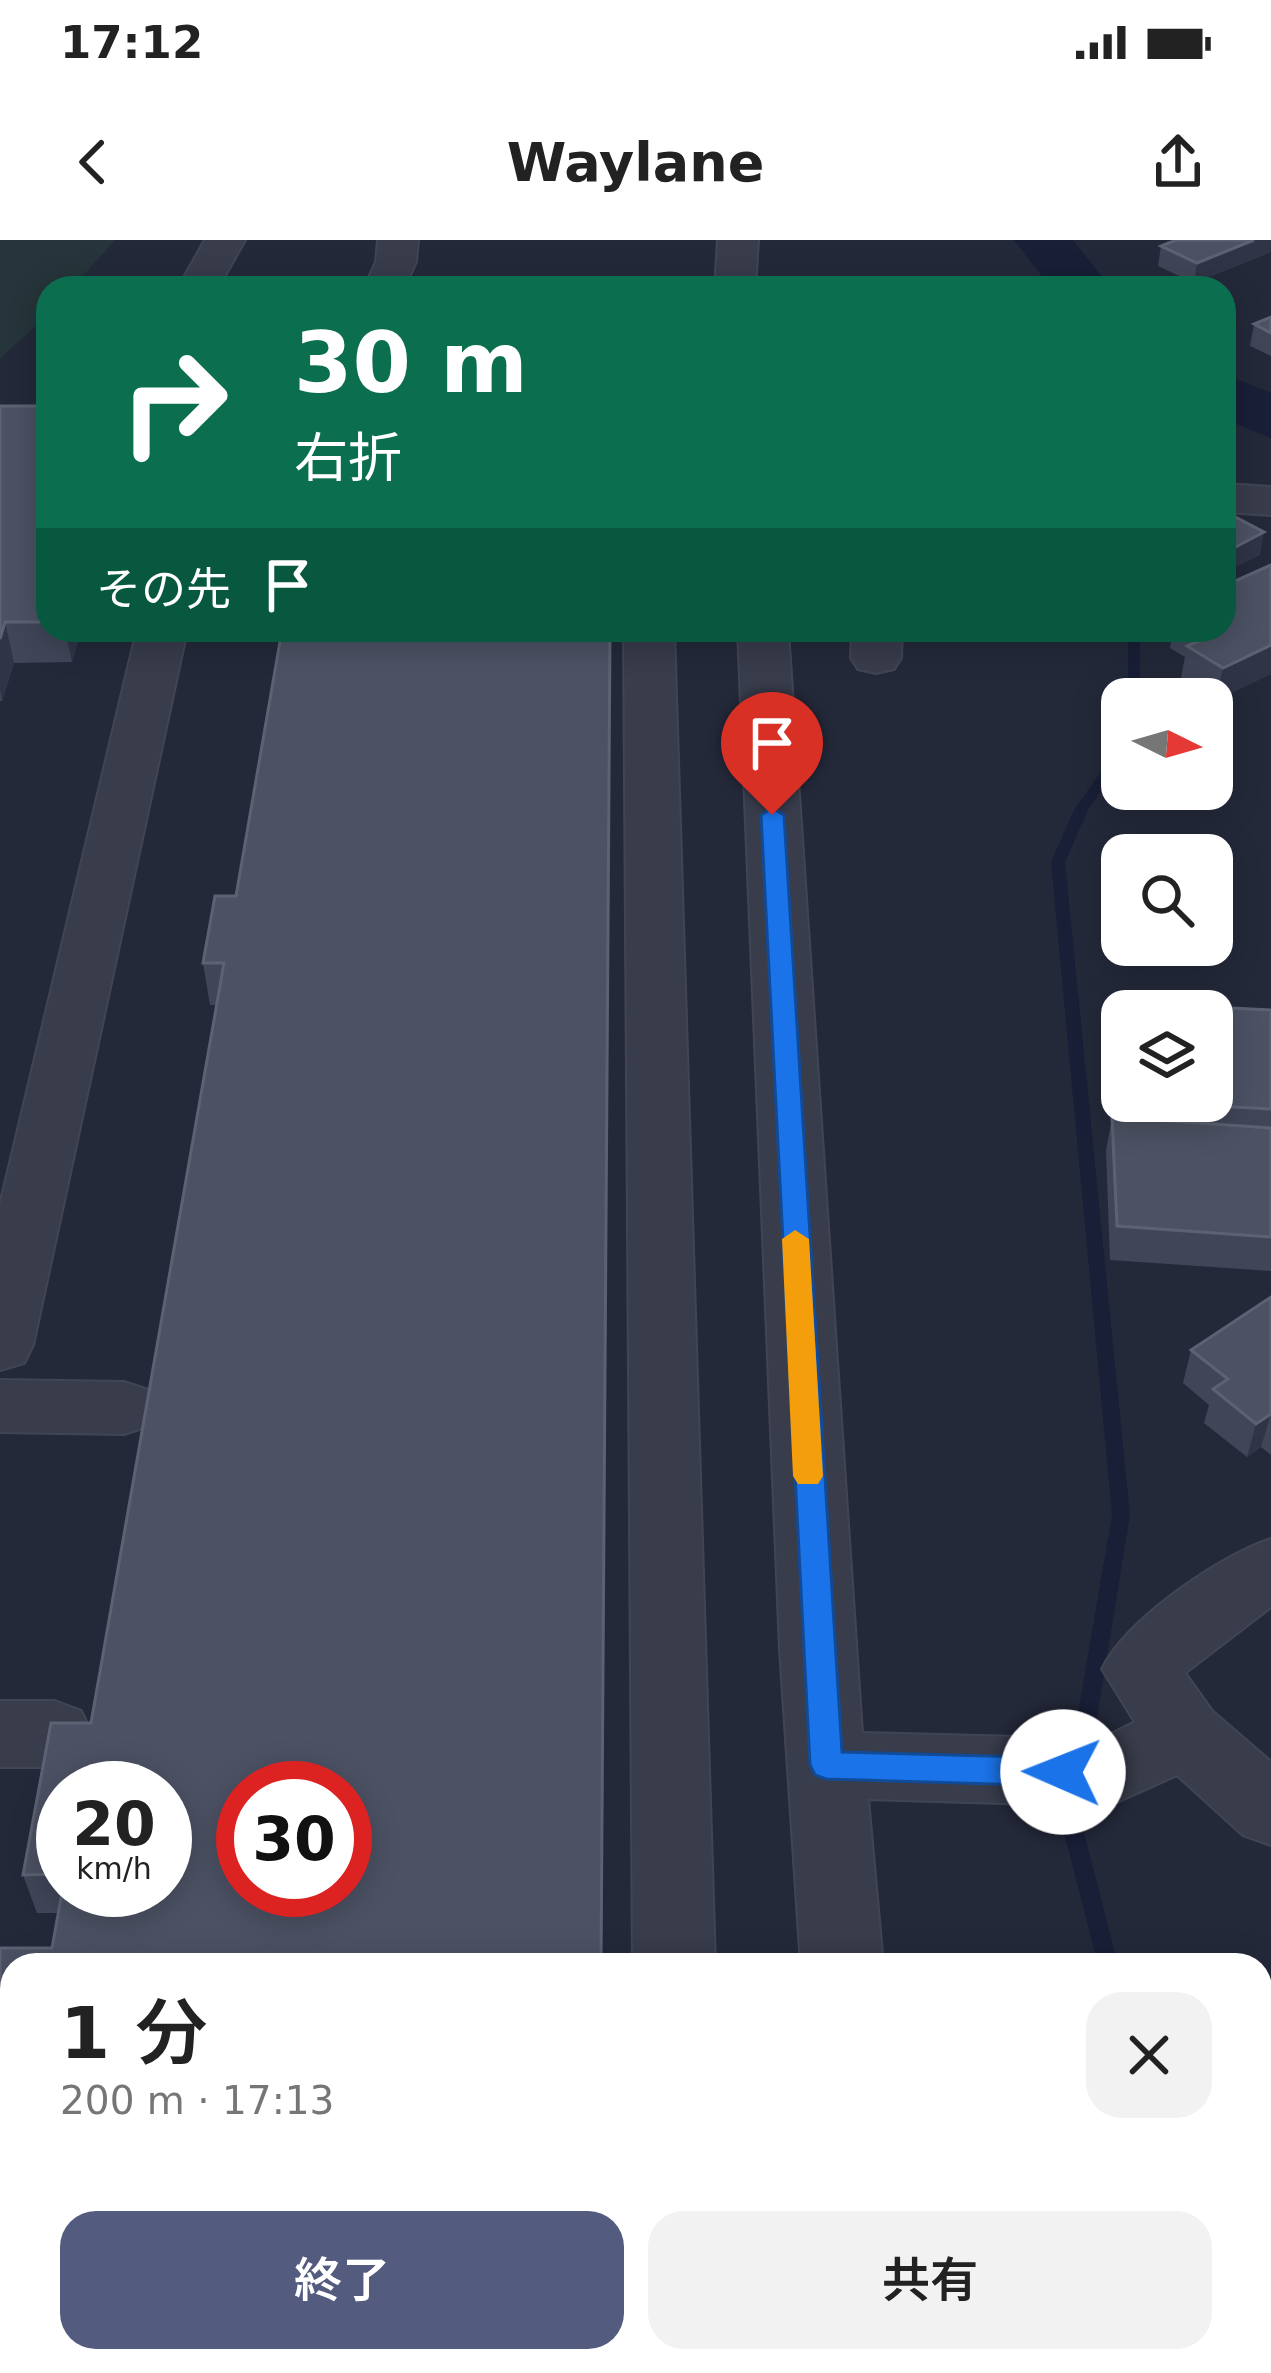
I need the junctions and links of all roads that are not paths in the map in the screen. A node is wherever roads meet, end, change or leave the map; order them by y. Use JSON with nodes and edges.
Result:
{"nodes":[{"id":1,"x":225,"y":240,"type":"edge"},
{"id":2,"x":398,"y":240,"type":"edge"},
{"id":3,"x":738,"y":240,"type":"edge"},
{"id":4,"x":205,"y":276,"type":"edge"},
{"id":5,"x":390,"y":276,"type":"edge"},
{"id":6,"x":736,"y":276,"type":"edge"},
{"id":7,"x":1236,"y":499,"type":"edge"},
{"id":8,"x":1271,"y":501,"type":"edge"},
{"id":9,"x":159,"y":642,"type":"edge"},
{"id":10,"x":649,"y":642,"type":"edge"},
{"id":11,"x":764,"y":642,"type":"edge"},
{"id":12,"x":0,"y":1345,"type":"edge"},
{"id":13,"x":0,"y":1406,"type":"edge"},
{"id":14,"x":124,"y":1408,"type":"dead end"},
{"id":15,"x":1271,"y":1568,"type":"edge"},
{"id":16,"x":1185,"y":1734,"type":"junction"},
{"id":17,"x":826,"y":1765,"type":"junction"},
{"id":18,"x":1271,"y":1811,"type":"edge"},
{"id":19,"x":674,"y":1953,"type":"edge"},
{"id":20,"x":841,"y":1953,"type":"edge"}],
"edges":[{"from":1,"to":4,"type":"street"},
{"from":2,"to":5,"type":"street"},
{"from":3,"to":6,"type":"street"},
{"from":7,"to":8,"type":"street"},
{"from":9,"to":12,"type":"street"},
{"from":10,"to":19,"type":"street"},
{"from":11,"to":17,"type":"street"},
{"from":13,"to":14,"type":"street"},
{"from":15,"to":16,"type":"street"},
{"from":16,"to":17,"type":"street"},
{"from":16,"to":18,"type":"street"},
{"from":17,"to":20,"type":"street"}]}
